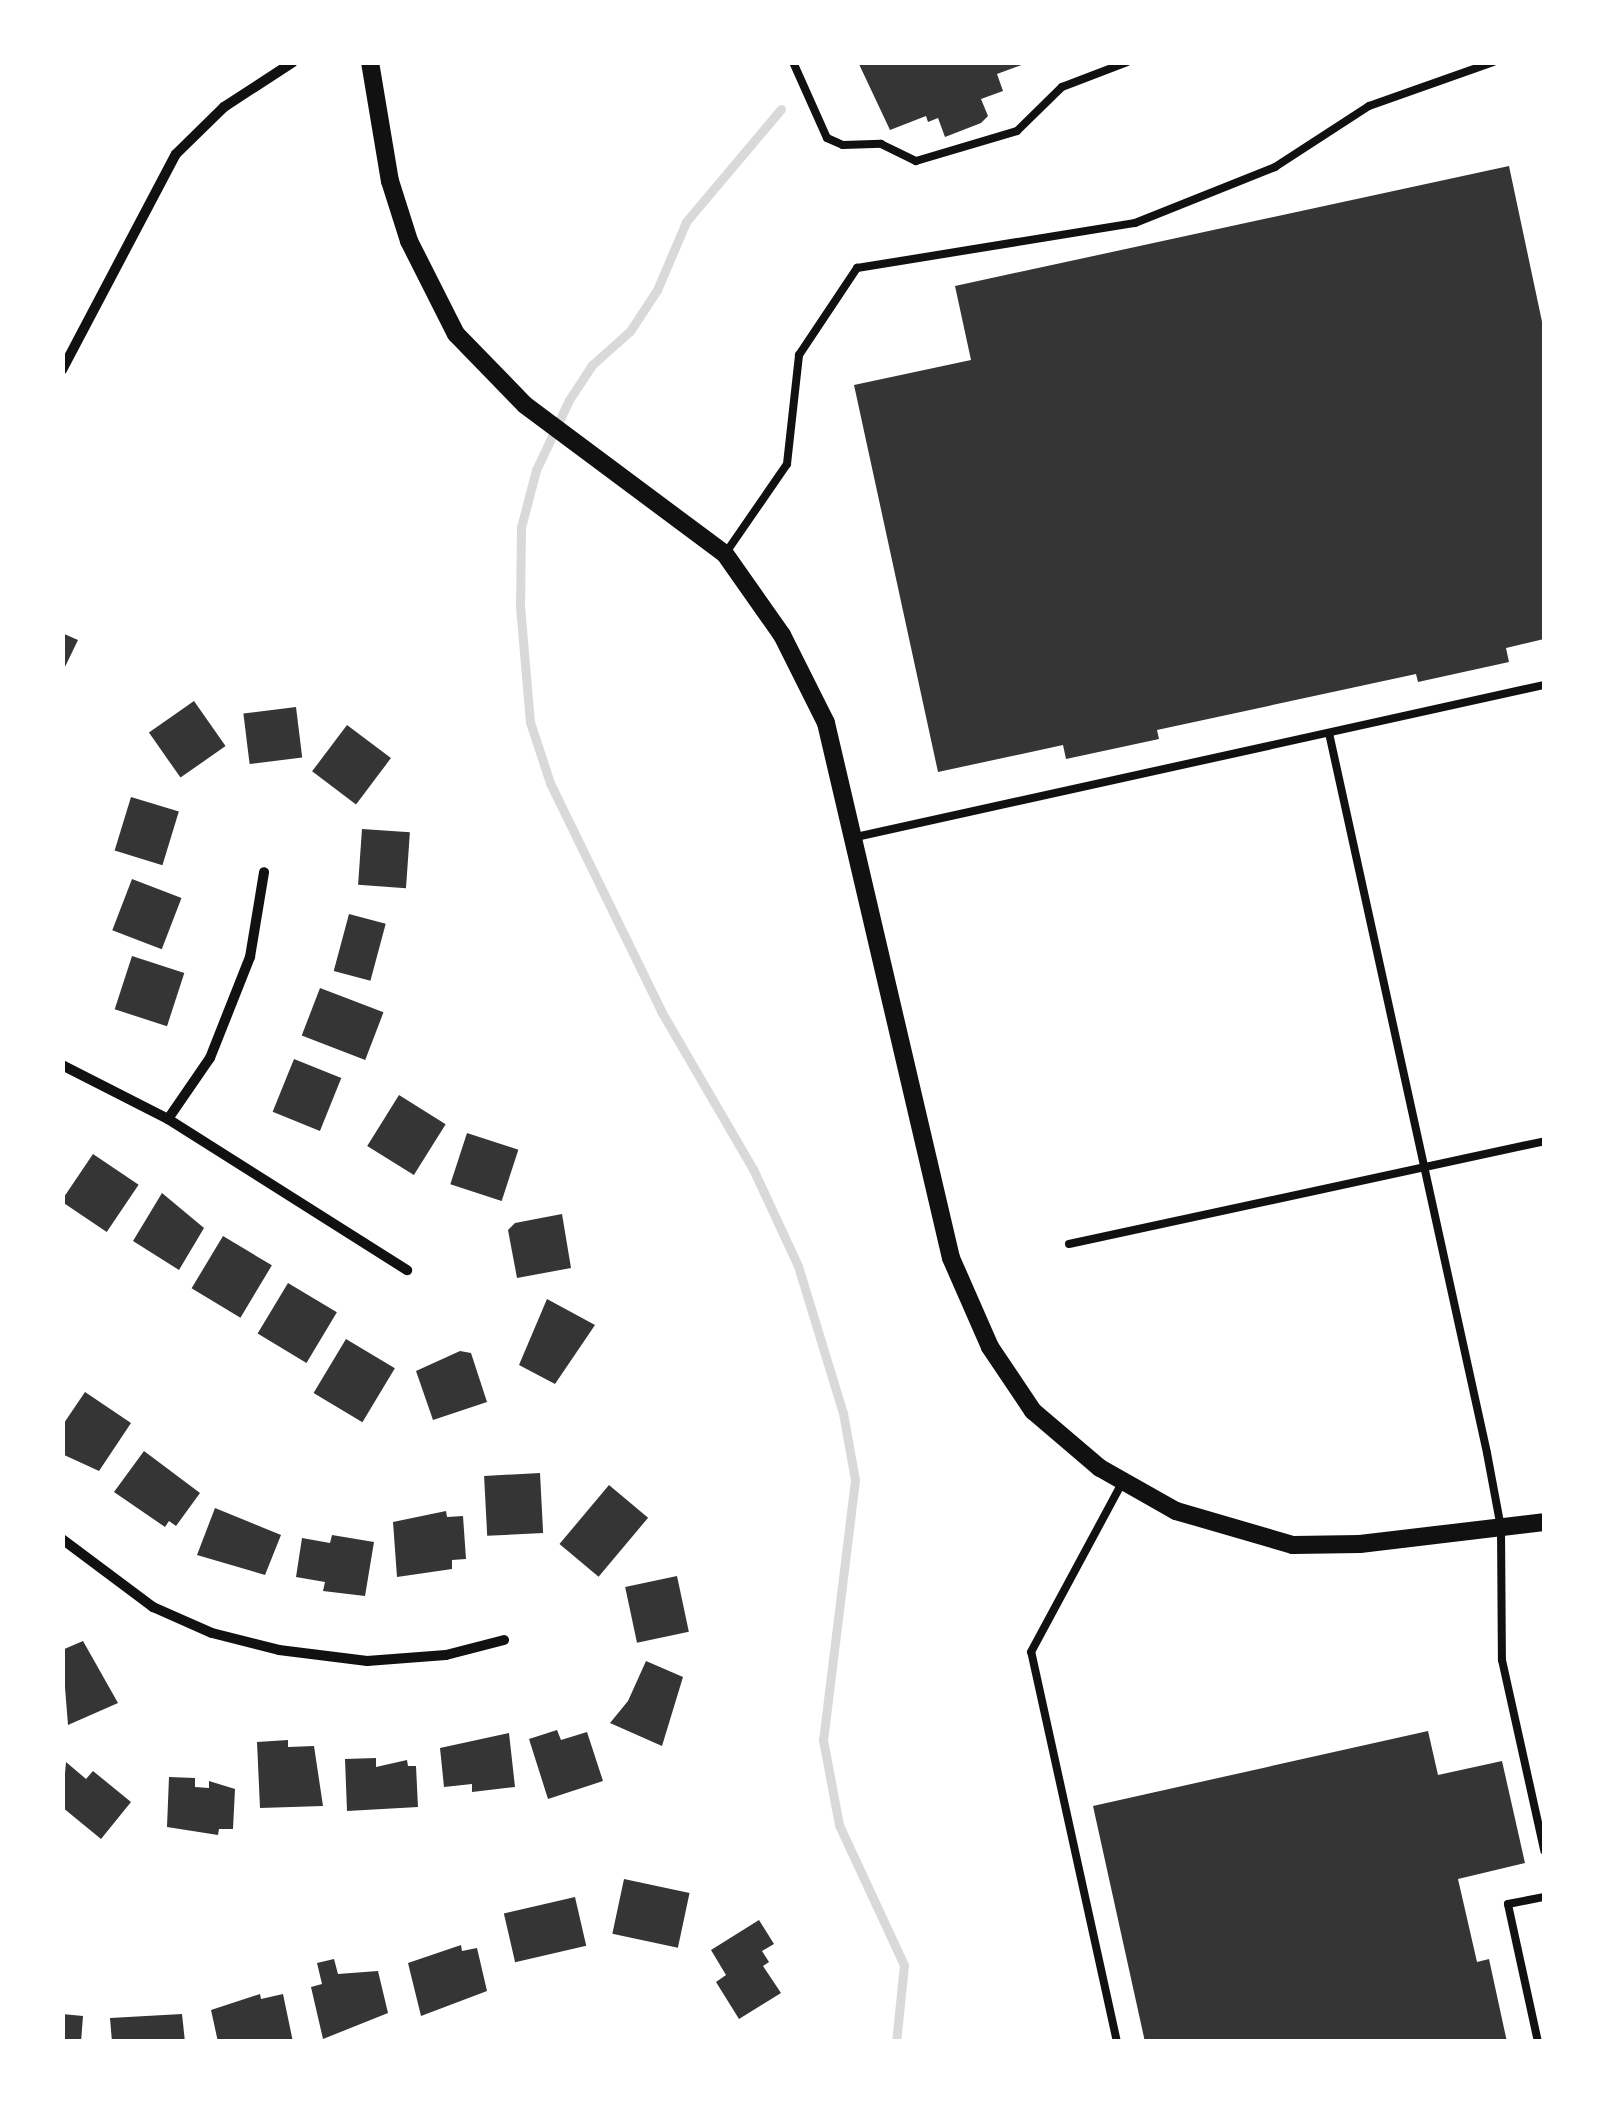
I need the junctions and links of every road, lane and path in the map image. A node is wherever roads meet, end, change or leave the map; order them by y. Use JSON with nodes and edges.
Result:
{"nodes":[{"id":1,"x":293,"y":62,"type":"edge"},
{"id":2,"x":370,"y":62,"type":"edge"},
{"id":3,"x":793,"y":62,"type":"edge"},
{"id":4,"x":1128,"y":62,"type":"edge"},
{"id":5,"x":1493,"y":62,"type":"edge"},
{"id":6,"x":62,"y":370,"type":"edge"},
{"id":7,"x":726,"y":554,"type":"junction"},
{"id":8,"x":1544,"y":685,"type":"edge"},
{"id":9,"x":1329,"y":733,"type":"junction"},
{"id":10,"x":856,"y":836,"type":"junction"},
{"id":11,"x":264,"y":872,"type":"dead end"},
{"id":12,"x":62,"y":1064,"type":"edge"},
{"id":13,"x":168,"y":1120,"type":"junction"},
{"id":14,"x":1544,"y":1141,"type":"edge"},
{"id":15,"x":1424,"y":1170,"type":"junction"},
{"id":16,"x":1069,"y":1244,"type":"dead end"},
{"id":17,"x":407,"y":1270,"type":"dead end"},
{"id":18,"x":1122,"y":1481,"type":"junction"},
{"id":19,"x":1544,"y":1522,"type":"edge"},
{"id":20,"x":1501,"y":1528,"type":"junction"},
{"id":21,"x":62,"y":1539,"type":"edge"},
{"id":22,"x":504,"y":1640,"type":"dead end"},
{"id":23,"x":1544,"y":1850,"type":"edge"},
{"id":24,"x":1544,"y":1896,"type":"edge"},
{"id":25,"x":1117,"y":2042,"type":"edge"},
{"id":26,"x":1538,"y":2042,"type":"edge"}],
"edges":[{"from":1,"to":6,"type":"street"},
{"from":2,"to":7,"type":"street"},
{"from":3,"to":4,"type":"lane"},
{"from":5,"to":7,"type":"lane"},
{"from":7,"to":10,"type":"street"},
{"from":8,"to":9,"type":"lane"},
{"from":9,"to":10,"type":"lane"},
{"from":9,"to":15,"type":"lane"},
{"from":10,"to":18,"type":"street"},
{"from":11,"to":13,"type":"street"},
{"from":12,"to":13,"type":"street"},
{"from":13,"to":17,"type":"street"},
{"from":14,"to":15,"type":"lane"},
{"from":15,"to":16,"type":"lane"},
{"from":15,"to":20,"type":"lane"},
{"from":18,"to":20,"type":"street"},
{"from":18,"to":25,"type":"lane"},
{"from":19,"to":20,"type":"street"},
{"from":20,"to":23,"type":"lane"},
{"from":21,"to":22,"type":"street"},
{"from":24,"to":26,"type":"lane"}]}
